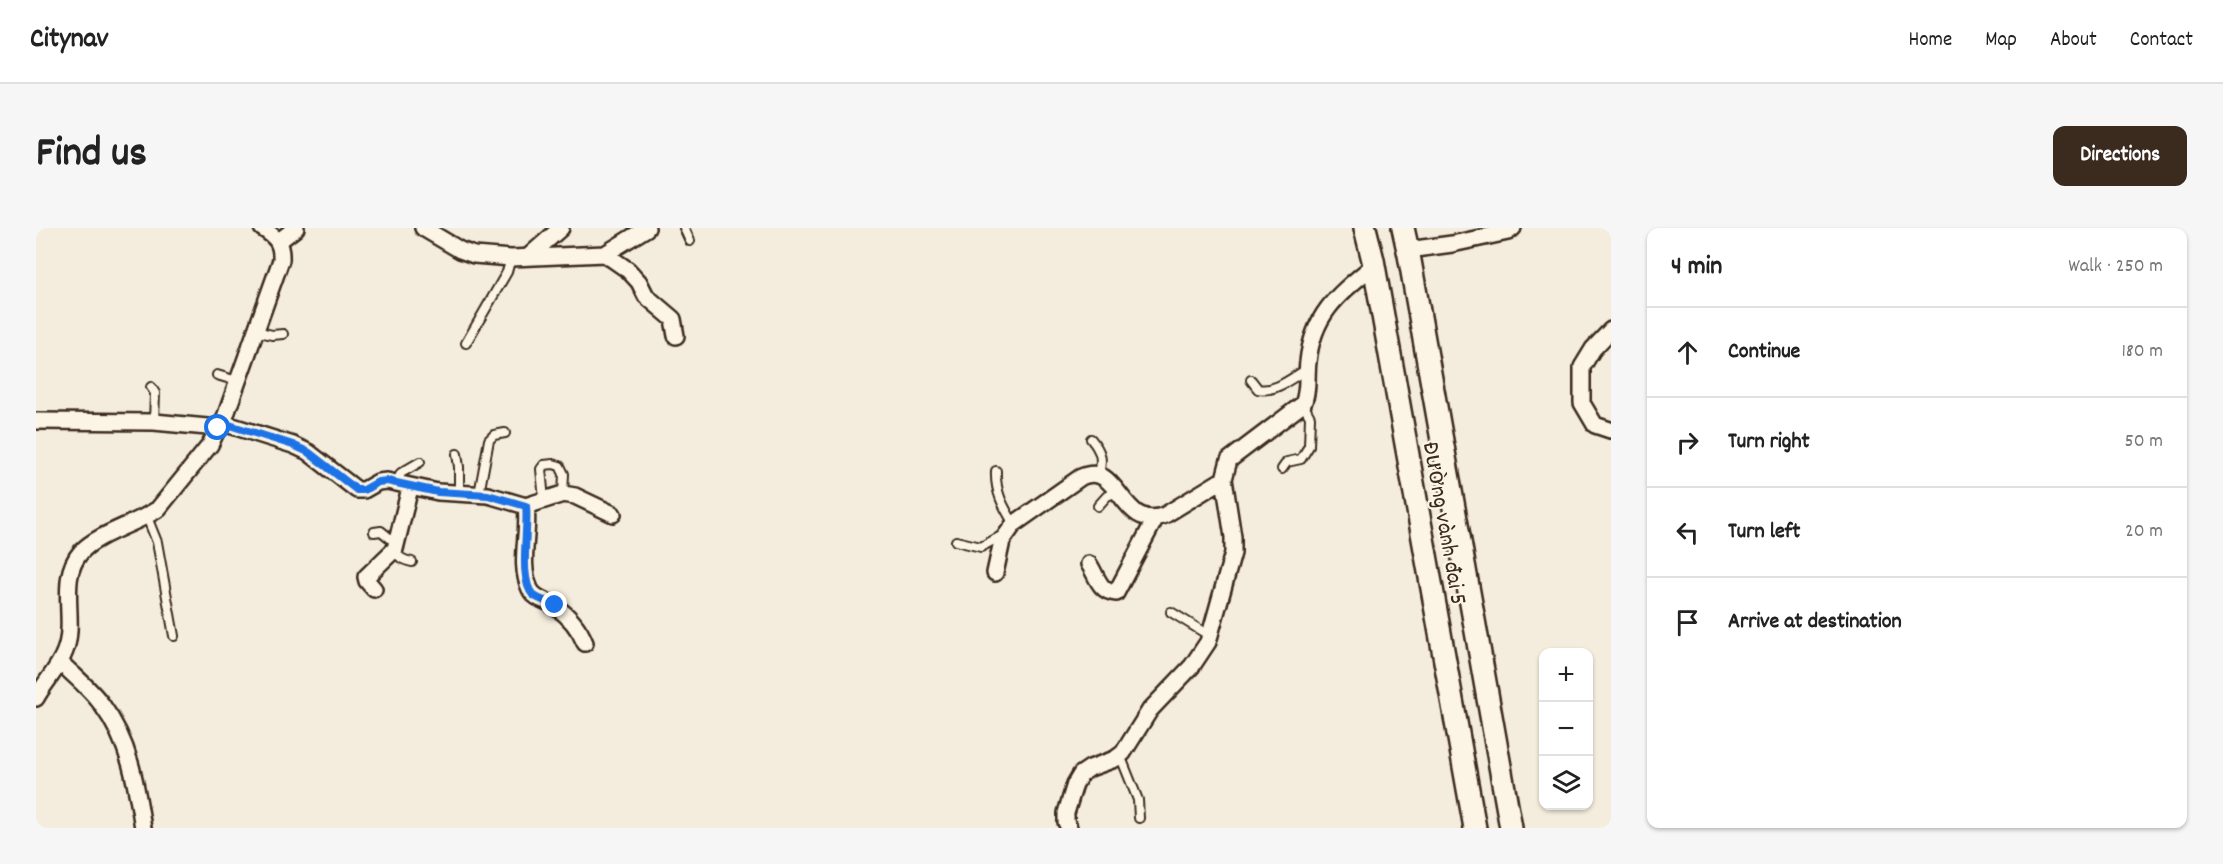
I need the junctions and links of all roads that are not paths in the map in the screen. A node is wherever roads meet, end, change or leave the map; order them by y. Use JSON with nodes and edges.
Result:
{"nodes":[{"id":1,"x":262,"y":228,"type":"edge"},
{"id":2,"x":296,"y":228,"type":"edge"},
{"id":3,"x":423,"y":228,"type":"edge"},
{"id":4,"x":561,"y":228,"type":"edge"},
{"id":5,"x":647,"y":228,"type":"edge"},
{"id":6,"x":684,"y":228,"type":"edge"},
{"id":7,"x":1365,"y":228,"type":"edge"},
{"id":8,"x":1402,"y":228,"type":"edge"},
{"id":9,"x":1513,"y":228,"type":"edge"},
{"id":10,"x":279,"y":241,"type":"junction"},
{"id":11,"x":690,"y":241,"type":"dead end"},
{"id":12,"x":1408,"y":250,"type":"junction"},
{"id":13,"x":605,"y":254,"type":"junction"},
{"id":14,"x":528,"y":257,"type":"junction"},
{"id":15,"x":511,"y":258,"type":"junction"},
{"id":16,"x":1374,"y":265,"type":"junction"},
{"id":17,"x":1611,"y":330,"type":"edge"},
{"id":18,"x":256,"y":331,"type":"junction"},
{"id":19,"x":283,"y":334,"type":"dead end"},
{"id":20,"x":676,"y":336,"type":"dead end"},
{"id":21,"x":466,"y":343,"type":"dead end"},
{"id":22,"x":1307,"y":369,"type":"junction"},
{"id":23,"x":217,"y":375,"type":"dead end"},
{"id":24,"x":1251,"y":380,"type":"dead end"},
{"id":25,"x":237,"y":381,"type":"junction"},
{"id":26,"x":151,"y":387,"type":"dead end"},
{"id":27,"x":1303,"y":404,"type":"junction"},
{"id":28,"x":36,"y":422,"type":"edge"},
{"id":29,"x":154,"y":422,"type":"junction"},
{"id":30,"x":220,"y":426,"type":"junction"},
{"id":31,"x":1610,"y":430,"type":"edge"},
{"id":32,"x":505,"y":433,"type":"dead end"},
{"id":33,"x":1091,"y":439,"type":"dead end"},
{"id":34,"x":457,"y":454,"type":"dead end"},
{"id":35,"x":420,"y":462,"type":"dead end"},
{"id":36,"x":1282,"y":468,"type":"dead end"},
{"id":37,"x":996,"y":471,"type":"dead end"},
{"id":38,"x":1099,"y":474,"type":"junction"},
{"id":39,"x":1224,"y":478,"type":"junction"},
{"id":40,"x":403,"y":486,"type":"junction"},
{"id":41,"x":459,"y":492,"type":"junction"},
{"id":42,"x":1117,"y":492,"type":"junction"},
{"id":43,"x":479,"y":494,"type":"junction"},
{"id":44,"x":563,"y":494,"type":"junction"},
{"id":45,"x":544,"y":501,"type":"junction"},
{"id":46,"x":526,"y":506,"type":"junction"},
{"id":47,"x":1098,"y":507,"type":"dead end"},
{"id":48,"x":613,"y":514,"type":"dead end"},
{"id":49,"x":147,"y":517,"type":"junction"},
{"id":50,"x":1155,"y":519,"type":"junction"},
{"id":51,"x":1010,"y":528,"type":"junction"},
{"id":52,"x":374,"y":532,"type":"dead end"},
{"id":53,"x":956,"y":541,"type":"dead end"},
{"id":54,"x":396,"y":547,"type":"junction"},
{"id":55,"x":412,"y":562,"type":"dead end"},
{"id":56,"x":1089,"y":564,"type":"dead end"},
{"id":57,"x":995,"y":573,"type":"dead end"},
{"id":58,"x":374,"y":589,"type":"dead end"},
{"id":59,"x":1171,"y":612,"type":"dead end"},
{"id":60,"x":174,"y":636,"type":"dead end"},
{"id":61,"x":1210,"y":636,"type":"junction"},
{"id":62,"x":585,"y":643,"type":"dead end"},
{"id":63,"x":60,"y":662,"type":"junction"},
{"id":64,"x":36,"y":698,"type":"edge"},
{"id":65,"x":1120,"y":755,"type":"junction"},
{"id":66,"x":1139,"y":818,"type":"dead end"},
{"id":67,"x":143,"y":828,"type":"edge"},
{"id":68,"x":1068,"y":828,"type":"edge"},
{"id":69,"x":1474,"y":828,"type":"edge"},
{"id":70,"x":1511,"y":828,"type":"edge"}],
"edges":[{"from":1,"to":10,"type":"street"},
{"from":2,"to":10,"type":"street"},
{"from":3,"to":15,"type":"street"},
{"from":4,"to":14,"type":"street"},
{"from":5,"to":13,"type":"street"},
{"from":6,"to":11,"type":"lane"},
{"from":7,"to":16,"type":"main road","name":"Đường vành đai 5"},
{"from":8,"to":12,"type":"main road","name":"Đường vành đai 5"},
{"from":9,"to":12,"type":"street"},
{"from":10,"to":18,"type":"street"},
{"from":12,"to":70,"type":"main road","name":"Đường vành đai 5"},
{"from":13,"to":14,"type":"street"},
{"from":13,"to":20,"type":"street"},
{"from":14,"to":15,"type":"street"},
{"from":15,"to":21,"type":"lane"},
{"from":16,"to":22,"type":"street"},
{"from":16,"to":69,"type":"main road","name":"Đường vành đai 5"},
{"from":17,"to":31,"type":"street"},
{"from":18,"to":19,"type":"lane"},
{"from":18,"to":25,"type":"street"},
{"from":22,"to":24,"type":"lane"},
{"from":22,"to":27,"type":"street"},
{"from":23,"to":25,"type":"lane"},
{"from":25,"to":30,"type":"street"},
{"from":26,"to":29,"type":"lane"},
{"from":27,"to":36,"type":"lane"},
{"from":27,"to":39,"type":"street"},
{"from":28,"to":29,"type":"street"},
{"from":29,"to":30,"type":"street"},
{"from":30,"to":40,"type":"street"},
{"from":30,"to":49,"type":"street"},
{"from":32,"to":43,"type":"lane"},
{"from":33,"to":38,"type":"lane"},
{"from":34,"to":41,"type":"lane"},
{"from":35,"to":40,"type":"lane"},
{"from":37,"to":51,"type":"lane"},
{"from":38,"to":42,"type":"street"},
{"from":38,"to":51,"type":"street"},
{"from":39,"to":50,"type":"street"},
{"from":39,"to":61,"type":"street"},
{"from":40,"to":41,"type":"street"},
{"from":40,"to":54,"type":"street"},
{"from":41,"to":43,"type":"street"},
{"from":42,"to":47,"type":"lane"},
{"from":42,"to":50,"type":"street"},
{"from":43,"to":46,"type":"street"},
{"from":44,"to":45,"type":"street"},
{"from":44,"to":45,"type":"lane"},
{"from":44,"to":48,"type":"street"},
{"from":45,"to":46,"type":"street"},
{"from":46,"to":62,"type":"street"},
{"from":49,"to":60,"type":"lane"},
{"from":49,"to":63,"type":"street"},
{"from":50,"to":56,"type":"street"},
{"from":51,"to":53,"type":"lane"},
{"from":51,"to":57,"type":"street"},
{"from":52,"to":54,"type":"lane"},
{"from":54,"to":55,"type":"lane"},
{"from":54,"to":58,"type":"street"},
{"from":59,"to":61,"type":"lane"},
{"from":61,"to":65,"type":"street"},
{"from":63,"to":64,"type":"street"},
{"from":63,"to":67,"type":"street"},
{"from":65,"to":66,"type":"lane"},
{"from":65,"to":68,"type":"street"}]}
